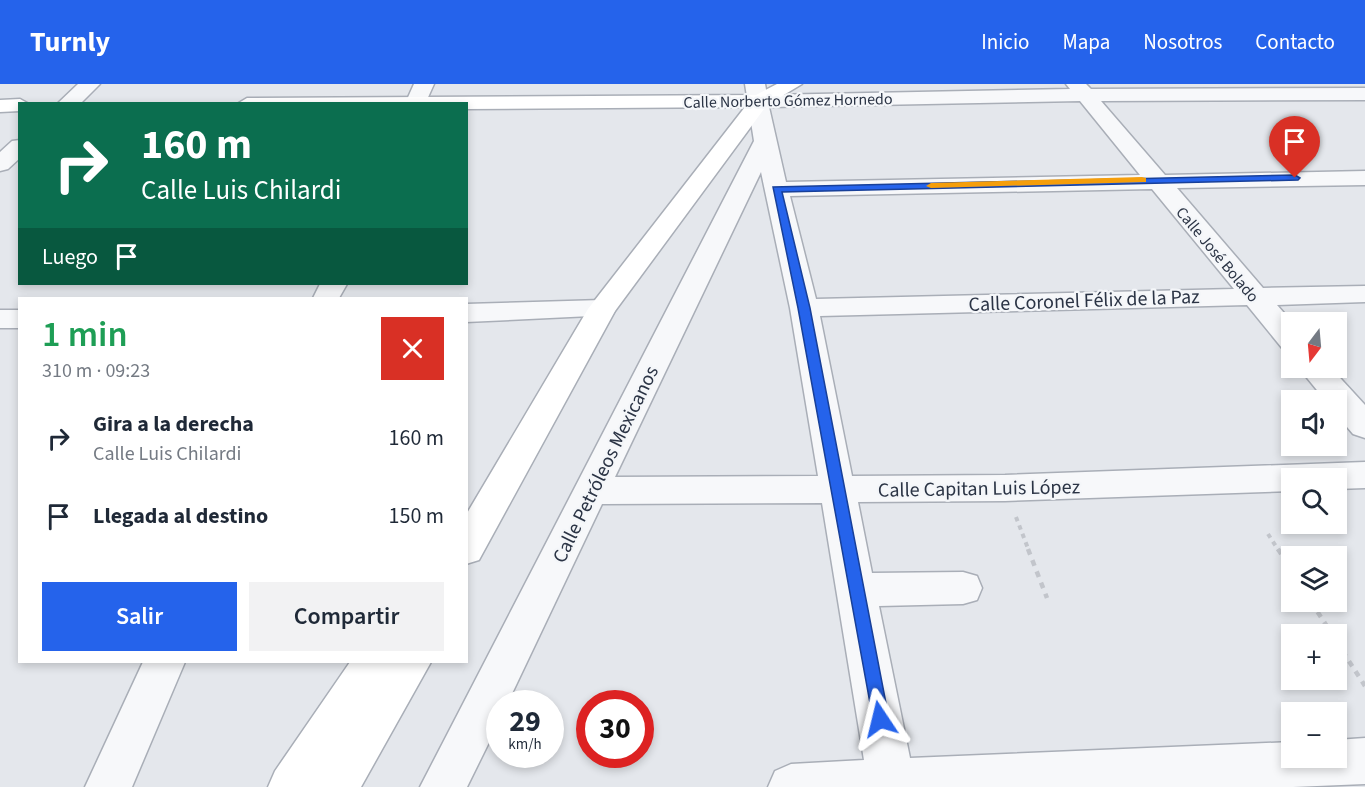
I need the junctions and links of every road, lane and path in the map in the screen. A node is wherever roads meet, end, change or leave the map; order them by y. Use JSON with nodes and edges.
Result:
{"nodes":[{"id":1,"x":90,"y":84,"type":"edge"},
{"id":2,"x":424,"y":84,"type":"edge"},
{"id":3,"x":792,"y":84,"type":"edge"},
{"id":4,"x":1080,"y":89,"type":"edge"},
{"id":5,"x":758,"y":93,"type":"edge"},
{"id":6,"x":1365,"y":94,"type":"edge"},
{"id":7,"x":69,"y":102,"type":"edge"},
{"id":8,"x":415,"y":102,"type":"edge"},
{"id":9,"x":449,"y":102,"type":"edge"},
{"id":10,"x":18,"y":105,"type":"edge"},
{"id":11,"x":0,"y":106,"type":"edge"},
{"id":12,"x":765,"y":141,"type":"junction"},
{"id":13,"x":18,"y":149,"type":"edge"},
{"id":14,"x":0,"y":164,"type":"edge"},
{"id":15,"x":1365,"y":178,"type":"edge"},
{"id":16,"x":1155,"y":180,"type":"junction"},
{"id":17,"x":776,"y":189,"type":"junction"},
{"id":18,"x":1365,"y":294,"type":"edge"},
{"id":19,"x":1252,"y":295,"type":"junction"},
{"id":20,"x":804,"y":308,"type":"junction"},
{"id":21,"x":602,"y":309,"type":"junction"},
{"id":22,"x":468,"y":313,"type":"edge"},
{"id":23,"x":0,"y":319,"type":"edge"},
{"id":24,"x":18,"y":319,"type":"edge"},
{"id":25,"x":1281,"y":328,"type":"edge"},
{"id":26,"x":1323,"y":378,"type":"edge"},
{"id":27,"x":1365,"y":426,"type":"edge"},
{"id":28,"x":1365,"y":475,"type":"edge"},
{"id":29,"x":1005,"y":488,"type":"junction"},
{"id":30,"x":838,"y":490,"type":"junction"},
{"id":31,"x":592,"y":491,"type":"junction"},
{"id":32,"x":1268,"y":534,"type":"dead end"},
{"id":33,"x":468,"y":545,"type":"edge"},
{"id":34,"x":1281,"y":554,"type":"edge"},
{"id":35,"x":963,"y":588,"type":"dead end"},
{"id":36,"x":858,"y":590,"type":"junction"},
{"id":37,"x":1047,"y":598,"type":"dead end"},
{"id":38,"x":1347,"y":658,"type":"edge"},
{"id":39,"x":164,"y":663,"type":"edge"},
{"id":40,"x":373,"y":663,"type":"edge"},
{"id":41,"x":409,"y":663,"type":"edge"},
{"id":42,"x":1365,"y":686,"type":"edge"},
{"id":43,"x":1365,"y":761,"type":"edge"},
{"id":44,"x":892,"y":785,"type":"edge"},
{"id":45,"x":108,"y":787,"type":"edge"},
{"id":46,"x":291,"y":787,"type":"edge"},
{"id":47,"x":334,"y":787,"type":"edge"},
{"id":48,"x":443,"y":787,"type":"edge"},
{"id":49,"x":791,"y":787,"type":"edge"}],
"edges":[{"from":1,"to":7,"type":"street"},
{"from":2,"to":8,"type":"street"},
{"from":3,"to":5,"type":"main road"},
{"from":4,"to":5,"type":"street","name":"Calle Norberto Gómez Hornedo"},
{"from":4,"to":6,"type":"street","name":"Calle Norberto Gómez Hornedo"},
{"from":4,"to":16,"type":"street","name":"Calle José Bolado"},
{"from":5,"to":9,"type":"main road","name":"Calle Norberto Gómez Hornedo"},
{"from":5,"to":12,"type":"street"},
{"from":5,"to":21,"type":"main road"},
{"from":10,"to":11,"type":"main road"},
{"from":12,"to":17,"type":"street"},
{"from":12,"to":31,"type":"street","name":"Calle Petróleos Mexicanos"},
{"from":13,"to":14,"type":"street"},
{"from":15,"to":16,"type":"street"},
{"from":16,"to":17,"type":"street"},
{"from":16,"to":19,"type":"street","name":"Calle José Bolado"},
{"from":17,"to":20,"type":"street"},
{"from":18,"to":19,"type":"street","name":"Calle Coronel Félix de la Paz"},
{"from":19,"to":20,"type":"street","name":"Calle Coronel Félix de la Paz"},
{"from":19,"to":25,"type":"street","name":"Calle José Bolado"},
{"from":20,"to":30,"type":"street"},
{"from":21,"to":22,"type":"street"},
{"from":21,"to":33,"type":"main road"},
{"from":23,"to":24,"type":"street"},
{"from":26,"to":27,"type":"street"},
{"from":28,"to":29,"type":"street","name":"Calle Capitan Luis López"},
{"from":29,"to":30,"type":"street","name":"Calle Capitan Luis López"},
{"from":29,"to":37,"type":"path"},
{"from":30,"to":31,"type":"street","name":"Calle Capitan Luis López"},
{"from":30,"to":36,"type":"street"},
{"from":31,"to":48,"type":"street","name":"Calle Petróleos Mexicanos"},
{"from":32,"to":34,"type":"path"},
{"from":35,"to":36,"type":"street"},
{"from":36,"to":44,"type":"street"},
{"from":38,"to":42,"type":"path"},
{"from":39,"to":45,"type":"street"},
{"from":40,"to":46,"type":"main road"},
{"from":41,"to":47,"type":"main road"},
{"from":43,"to":44,"type":"street"},
{"from":44,"to":49,"type":"street"}]}
